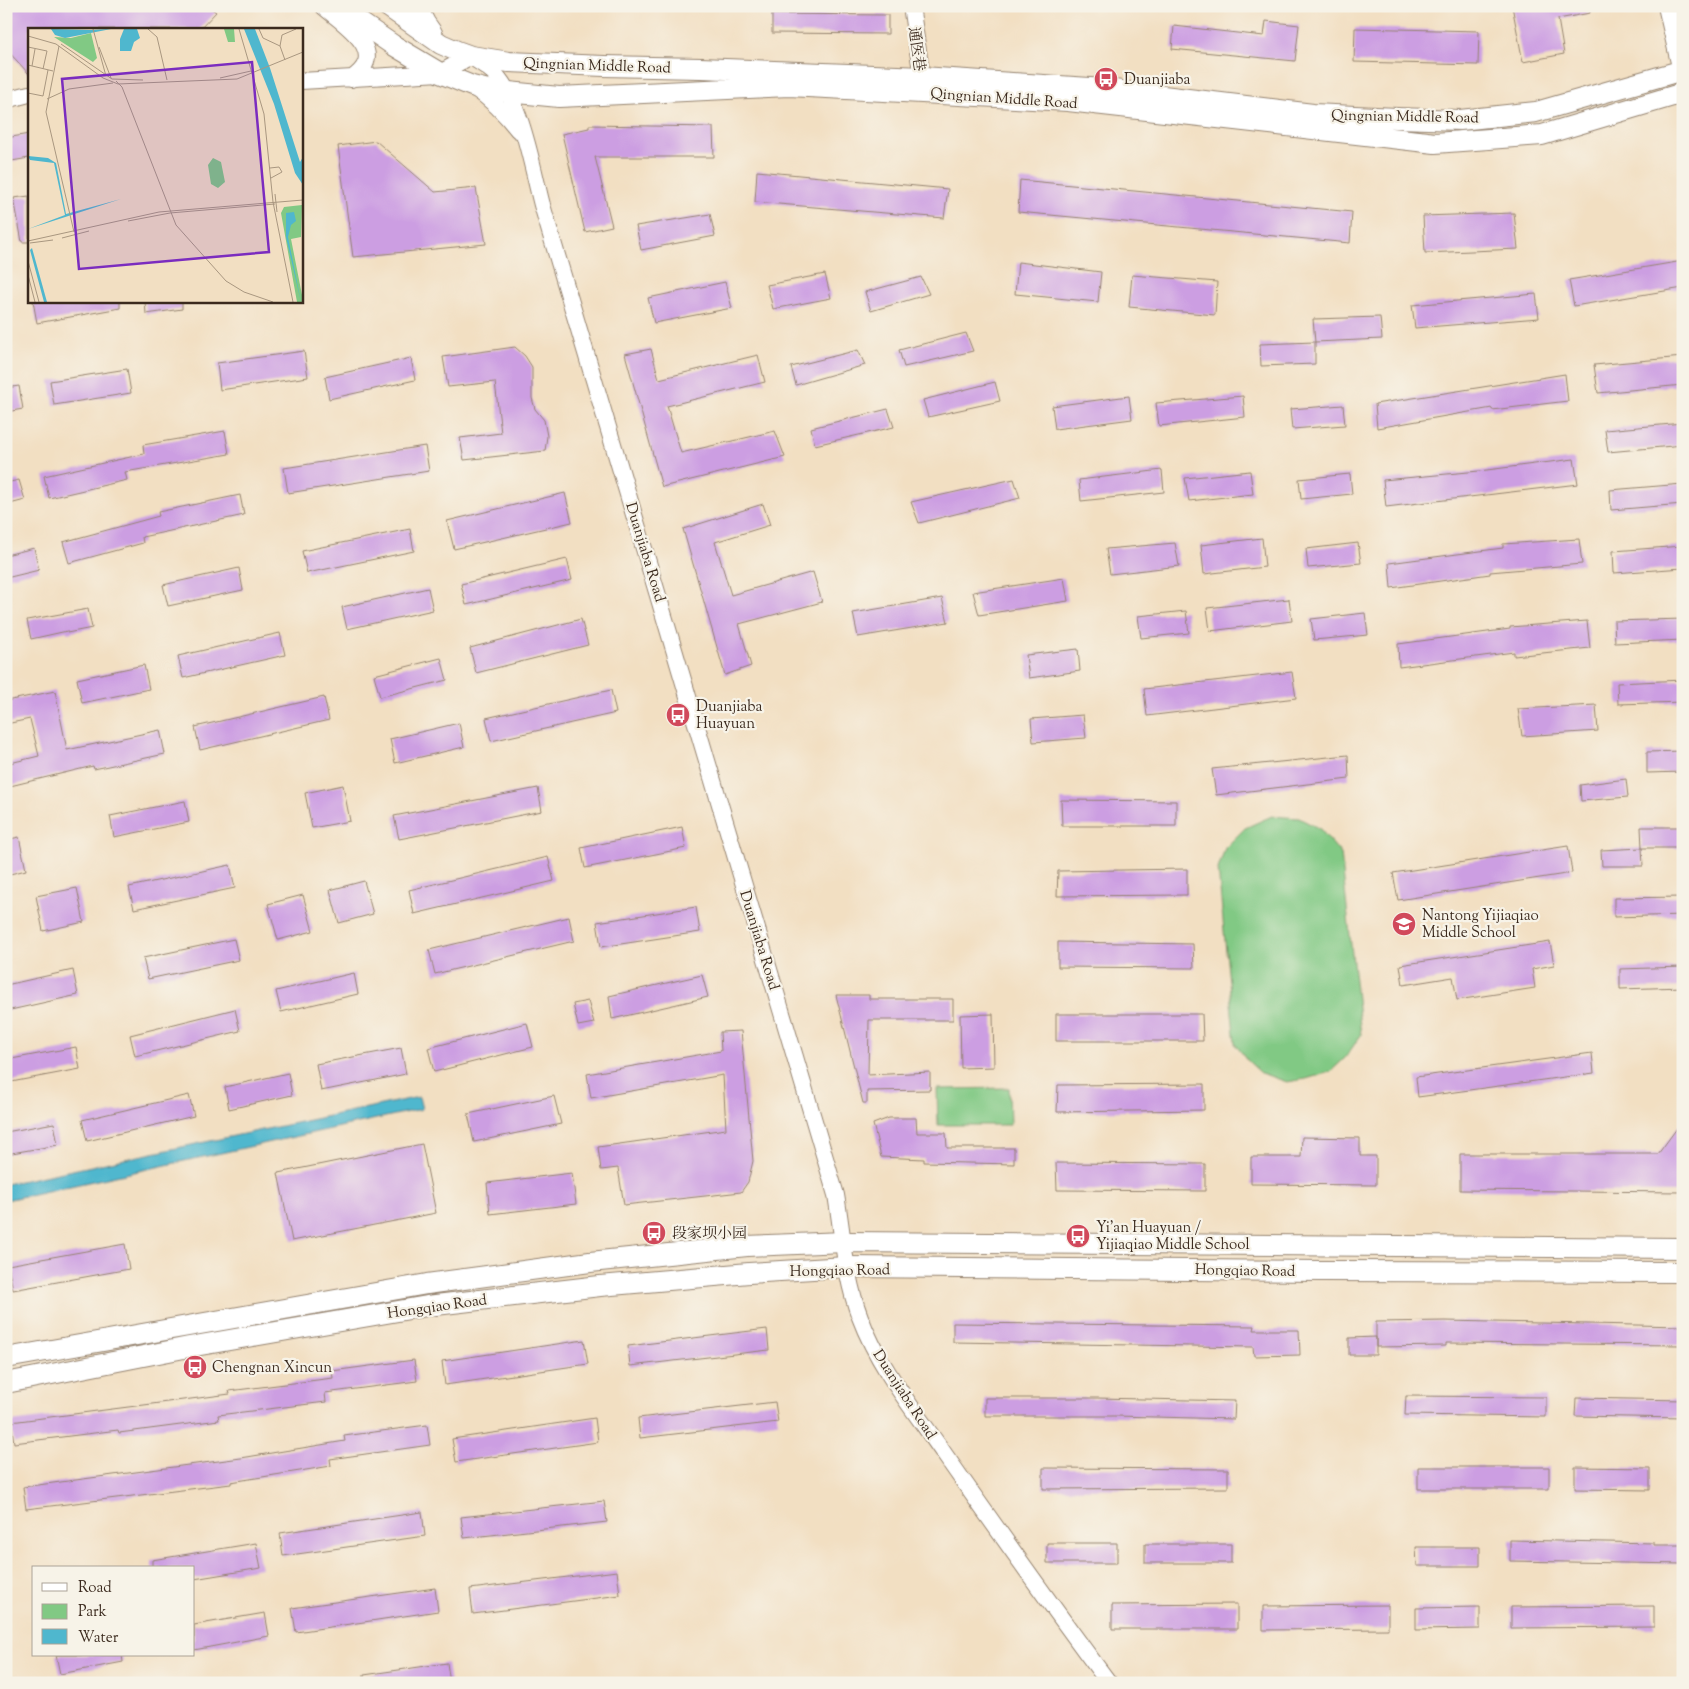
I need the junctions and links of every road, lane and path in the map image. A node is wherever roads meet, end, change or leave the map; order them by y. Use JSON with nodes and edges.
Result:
{"nodes":[{"id":1,"x":323,"y":6,"type":"edge"},
{"id":2,"x":341,"y":6,"type":"edge"},
{"id":3,"x":416,"y":6,"type":"edge"},
{"id":4,"x":911,"y":6,"type":"edge"},
{"id":5,"x":1668,"y":6,"type":"edge"},
{"id":6,"x":388,"y":7,"type":"edge"},
{"id":7,"x":441,"y":44,"type":"junction"},
{"id":8,"x":470,"y":56,"type":"junction"},
{"id":9,"x":1683,"y":70,"type":"edge"},
{"id":10,"x":440,"y":73,"type":"junction"},
{"id":11,"x":351,"y":79,"type":"junction"},
{"id":12,"x":302,"y":81,"type":"edge"},
{"id":13,"x":922,"y":85,"type":"junction"},
{"id":14,"x":480,"y":88,"type":"junction"},
{"id":15,"x":1683,"y":93,"type":"edge"},
{"id":16,"x":28,"y":94,"type":"edge"},
{"id":17,"x":6,"y":100,"type":"edge"},
{"id":18,"x":525,"y":140,"type":"junction"},
{"id":19,"x":844,"y":1242,"type":"junction"},
{"id":20,"x":1683,"y":1248,"type":"edge"},
{"id":21,"x":846,"y":1267,"type":"junction"},
{"id":22,"x":1683,"y":1272,"type":"edge"},
{"id":23,"x":6,"y":1358,"type":"edge"},
{"id":24,"x":6,"y":1383,"type":"edge"},
{"id":25,"x":1109,"y":1683,"type":"edge"}],
"edges":[{"from":1,"to":11,"type":"street"},
{"from":2,"to":10,"type":"main road","name":"Qingnian Middle Road"},
{"from":3,"to":7,"type":"main road"},
{"from":4,"to":13,"type":"street","name":"通医巷"},
{"from":5,"to":9,"type":"main road"},
{"from":6,"to":7,"type":"main road","name":"Qingnian Middle Road"},
{"from":6,"to":10,"type":"main road"},
{"from":7,"to":8,"type":"main road","name":"Qingnian Middle Road"},
{"from":8,"to":10,"type":"street"},
{"from":8,"to":13,"type":"main road","name":"Qingnian Middle Road"},
{"from":8,"to":14,"type":"street","name":"Duanjiaba Road"},
{"from":8,"to":18,"type":"street","name":"Duanjiaba Road"},
{"from":9,"to":13,"type":"main road","name":"Qingnian Middle Road"},
{"from":10,"to":11,"type":"street"},
{"from":10,"to":14,"type":"main road","name":"Qingnian Middle Road"},
{"from":11,"to":12,"type":"street"},
{"from":13,"to":14,"type":"main road","name":"Qingnian Middle Road"},
{"from":13,"to":15,"type":"main road","name":"Qingnian Middle Road"},
{"from":14,"to":18,"type":"street","name":"Duanjiaba Road"},
{"from":16,"to":17,"type":"street"},
{"from":18,"to":19,"type":"street","name":"Duanjiaba Road"},
{"from":19,"to":20,"type":"main road","name":"Hongqiao Road"},
{"from":19,"to":21,"type":"street","name":"Duanjiaba Road"},
{"from":19,"to":23,"type":"main road","name":"Hongqiao Road"},
{"from":21,"to":22,"type":"main road","name":"Hongqiao Road"},
{"from":21,"to":24,"type":"main road","name":"Hongqiao Road"},
{"from":21,"to":25,"type":"street","name":"Duanjiaba Road"}]}
